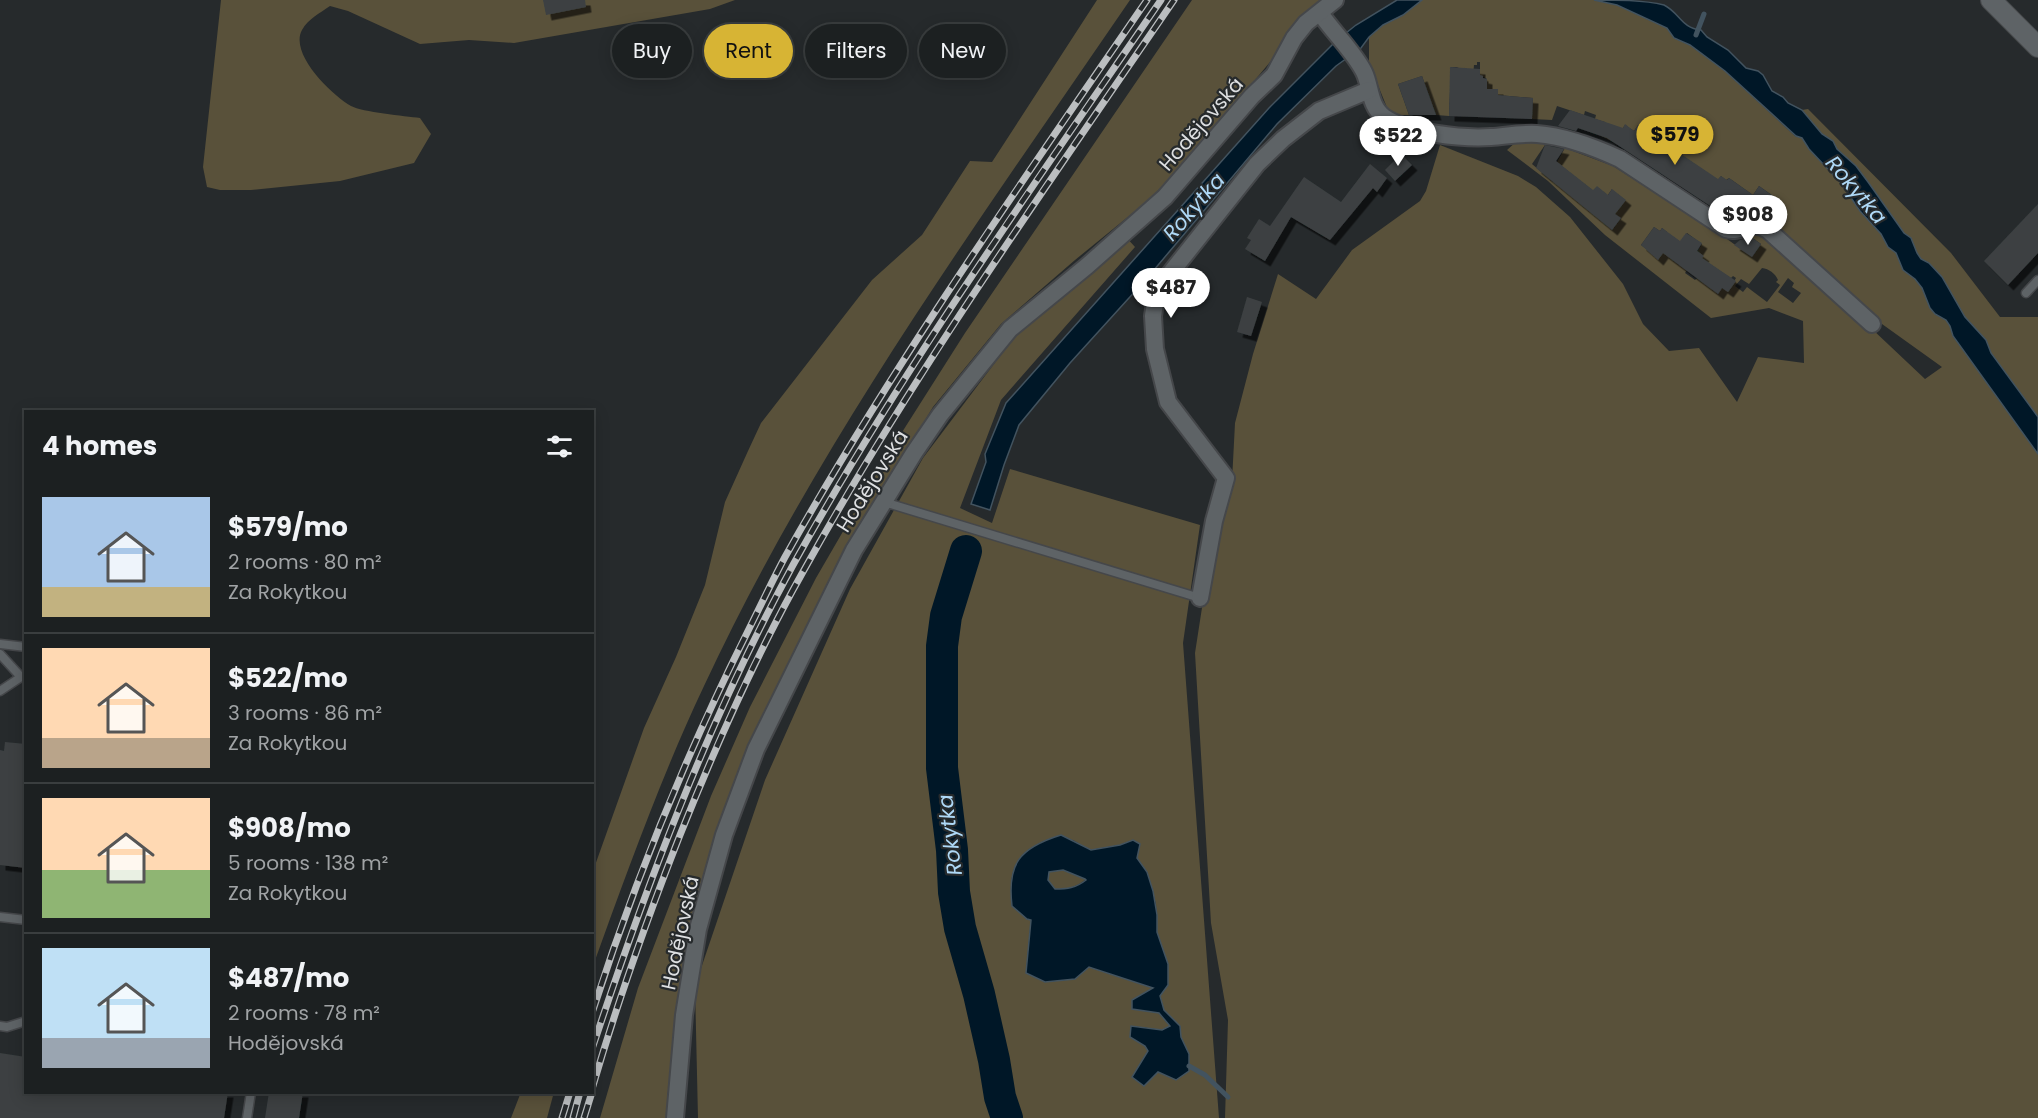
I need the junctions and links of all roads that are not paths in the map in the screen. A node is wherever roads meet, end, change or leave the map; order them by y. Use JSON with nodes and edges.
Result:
{"nodes":[{"id":1,"x":1335,"y":0,"type":"edge"},
{"id":2,"x":1991,"y":0,"type":"edge"},
{"id":3,"x":1320,"y":13,"type":"junction"},
{"id":4,"x":2038,"y":48,"type":"edge"},
{"id":5,"x":1369,"y":90,"type":"junction"},
{"id":6,"x":2038,"y":280,"type":"edge"},
{"id":7,"x":2026,"y":293,"type":"dead end"},
{"id":8,"x":1872,"y":324,"type":"dead end"},
{"id":9,"x":884,"y":502,"type":"junction"},
{"id":10,"x":1200,"y":598,"type":"joint"},
{"id":11,"x":0,"y":644,"type":"edge"},
{"id":12,"x":24,"y":647,"type":"edge"},
{"id":13,"x":0,"y":654,"type":"edge"},
{"id":14,"x":23,"y":677,"type":"edge"},
{"id":15,"x":0,"y":691,"type":"edge"},
{"id":16,"x":0,"y":917,"type":"edge"},
{"id":17,"x":24,"y":920,"type":"edge"},
{"id":18,"x":24,"y":1022,"type":"edge"},
{"id":19,"x":0,"y":1026,"type":"edge"},
{"id":20,"x":250,"y":1094,"type":"edge"},
{"id":21,"x":247,"y":1118,"type":"edge"},
{"id":22,"x":675,"y":1118,"type":"edge"}],
"edges":[{"from":1,"to":3,"type":"street","name":"Hodějovská"},
{"from":2,"to":4,"type":"street"},
{"from":3,"to":5,"type":"street"},
{"from":3,"to":9,"type":"street","name":"Hodějovská"},
{"from":5,"to":8,"type":"street"},
{"from":5,"to":10,"type":"street"},
{"from":6,"to":7,"type":"lane"},
{"from":9,"to":10,"type":"lane"},
{"from":9,"to":22,"type":"street","name":"Hodějovská"},
{"from":11,"to":12,"type":"lane"},
{"from":13,"to":14,"type":"lane"},
{"from":14,"to":15,"type":"lane"},
{"from":16,"to":17,"type":"lane"},
{"from":18,"to":19,"type":"lane"},
{"from":20,"to":21,"type":"lane"}]}
